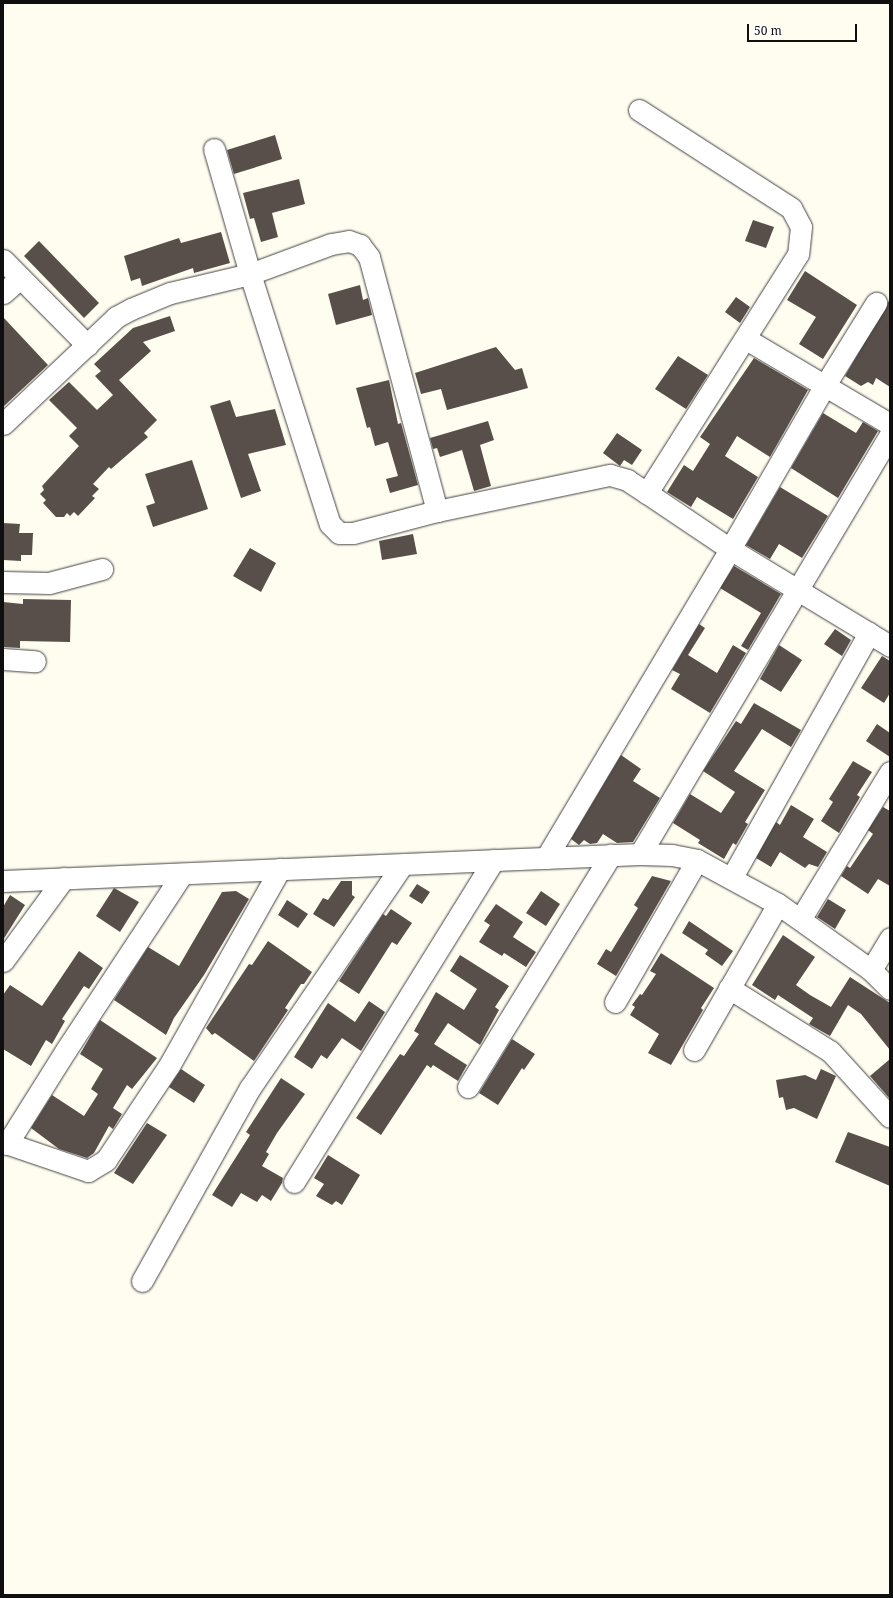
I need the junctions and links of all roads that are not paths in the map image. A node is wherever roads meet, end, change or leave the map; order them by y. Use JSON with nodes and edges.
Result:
{"nodes":[{"id":1,"x":639,"y":110,"type":"dead end"},
{"id":2,"x":214,"y":149,"type":"dead end"},
{"id":3,"x":3,"y":260,"type":"edge"},
{"id":4,"x":250,"y":274,"type":"junction"},
{"id":5,"x":20,"y":278,"type":"junction"},
{"id":6,"x":3,"y":293,"type":"edge"},
{"id":7,"x":876,"y":303,"type":"dead end"},
{"id":8,"x":746,"y":339,"type":"junction"},
{"id":9,"x":87,"y":345,"type":"junction"},
{"id":10,"x":825,"y":385,"type":"junction"},
{"id":11,"x":3,"y":423,"type":"edge"},
{"id":12,"x":890,"y":424,"type":"edge"},
{"id":13,"x":890,"y":435,"type":"edge"},
{"id":14,"x":647,"y":493,"type":"junction"},
{"id":15,"x":437,"y":510,"type":"junction"},
{"id":16,"x":730,"y":549,"type":"junction"},
{"id":17,"x":102,"y":569,"type":"dead end"},
{"id":18,"x":3,"y":582,"type":"edge"},
{"id":19,"x":799,"y":591,"type":"junction"},
{"id":20,"x":869,"y":633,"type":"junction"},
{"id":21,"x":890,"y":646,"type":"edge"},
{"id":22,"x":3,"y":659,"type":"edge"},
{"id":23,"x":34,"y":661,"type":"dead end"},
{"id":24,"x":890,"y":772,"type":"edge"},
{"id":25,"x":640,"y":854,"type":"junction"},
{"id":26,"x":611,"y":856,"type":"junction"},
{"id":27,"x":546,"y":858,"type":"junction"},
{"id":28,"x":494,"y":860,"type":"junction"},
{"id":29,"x":697,"y":860,"type":"junction"},
{"id":30,"x":402,"y":864,"type":"junction"},
{"id":31,"x":280,"y":870,"type":"junction"},
{"id":32,"x":182,"y":874,"type":"junction"},
{"id":33,"x":732,"y":877,"type":"junction"},
{"id":34,"x":64,"y":878,"type":"junction"},
{"id":35,"x":3,"y":881,"type":"edge"},
{"id":36,"x":778,"y":904,"type":"junction"},
{"id":37,"x":801,"y":918,"type":"junction"},
{"id":38,"x":890,"y":938,"type":"edge"},
{"id":39,"x":3,"y":961,"type":"edge"},
{"id":40,"x":871,"y":970,"type":"junction"},
{"id":41,"x":729,"y":988,"type":"junction"},
{"id":42,"x":890,"y":989,"type":"edge"},
{"id":43,"x":615,"y":1002,"type":"dead end"},
{"id":44,"x":694,"y":1050,"type":"dead end"},
{"id":45,"x":468,"y":1087,"type":"dead end"},
{"id":46,"x":890,"y":1117,"type":"edge"},
{"id":47,"x":5,"y":1143,"type":"edge"},
{"id":48,"x":294,"y":1182,"type":"dead end"},
{"id":49,"x":142,"y":1281,"type":"dead end"}],
"edges":[{"from":1,"to":8,"type":"street"},
{"from":2,"to":4,"type":"street"},
{"from":3,"to":5,"type":"street"},
{"from":4,"to":9,"type":"street"},
{"from":4,"to":15,"type":"street"},
{"from":4,"to":15,"type":"street"},
{"from":5,"to":6,"type":"street"},
{"from":5,"to":9,"type":"street"},
{"from":7,"to":10,"type":"street"},
{"from":8,"to":10,"type":"street"},
{"from":8,"to":14,"type":"street"},
{"from":9,"to":11,"type":"street"},
{"from":10,"to":12,"type":"street"},
{"from":10,"to":16,"type":"street"},
{"from":13,"to":19,"type":"street"},
{"from":14,"to":15,"type":"street"},
{"from":14,"to":16,"type":"street"},
{"from":16,"to":19,"type":"street"},
{"from":16,"to":27,"type":"street"},
{"from":17,"to":18,"type":"street"},
{"from":19,"to":20,"type":"street"},
{"from":19,"to":25,"type":"street"},
{"from":20,"to":21,"type":"street"},
{"from":20,"to":33,"type":"street"},
{"from":22,"to":23,"type":"street"},
{"from":24,"to":37,"type":"street"},
{"from":25,"to":26,"type":"street"},
{"from":25,"to":29,"type":"street"},
{"from":26,"to":27,"type":"street"},
{"from":26,"to":45,"type":"street"},
{"from":27,"to":28,"type":"street"},
{"from":28,"to":30,"type":"street"},
{"from":28,"to":48,"type":"street"},
{"from":29,"to":33,"type":"street"},
{"from":29,"to":43,"type":"street"},
{"from":30,"to":31,"type":"street"},
{"from":30,"to":49,"type":"street"},
{"from":31,"to":32,"type":"street"},
{"from":31,"to":47,"type":"street"},
{"from":32,"to":34,"type":"street"},
{"from":32,"to":47,"type":"street"},
{"from":33,"to":36,"type":"street"},
{"from":34,"to":35,"type":"street"},
{"from":34,"to":39,"type":"street"},
{"from":36,"to":37,"type":"street"},
{"from":36,"to":41,"type":"street"},
{"from":37,"to":40,"type":"street"},
{"from":38,"to":40,"type":"street"},
{"from":40,"to":42,"type":"street"},
{"from":41,"to":44,"type":"street"},
{"from":41,"to":46,"type":"street"}]}
